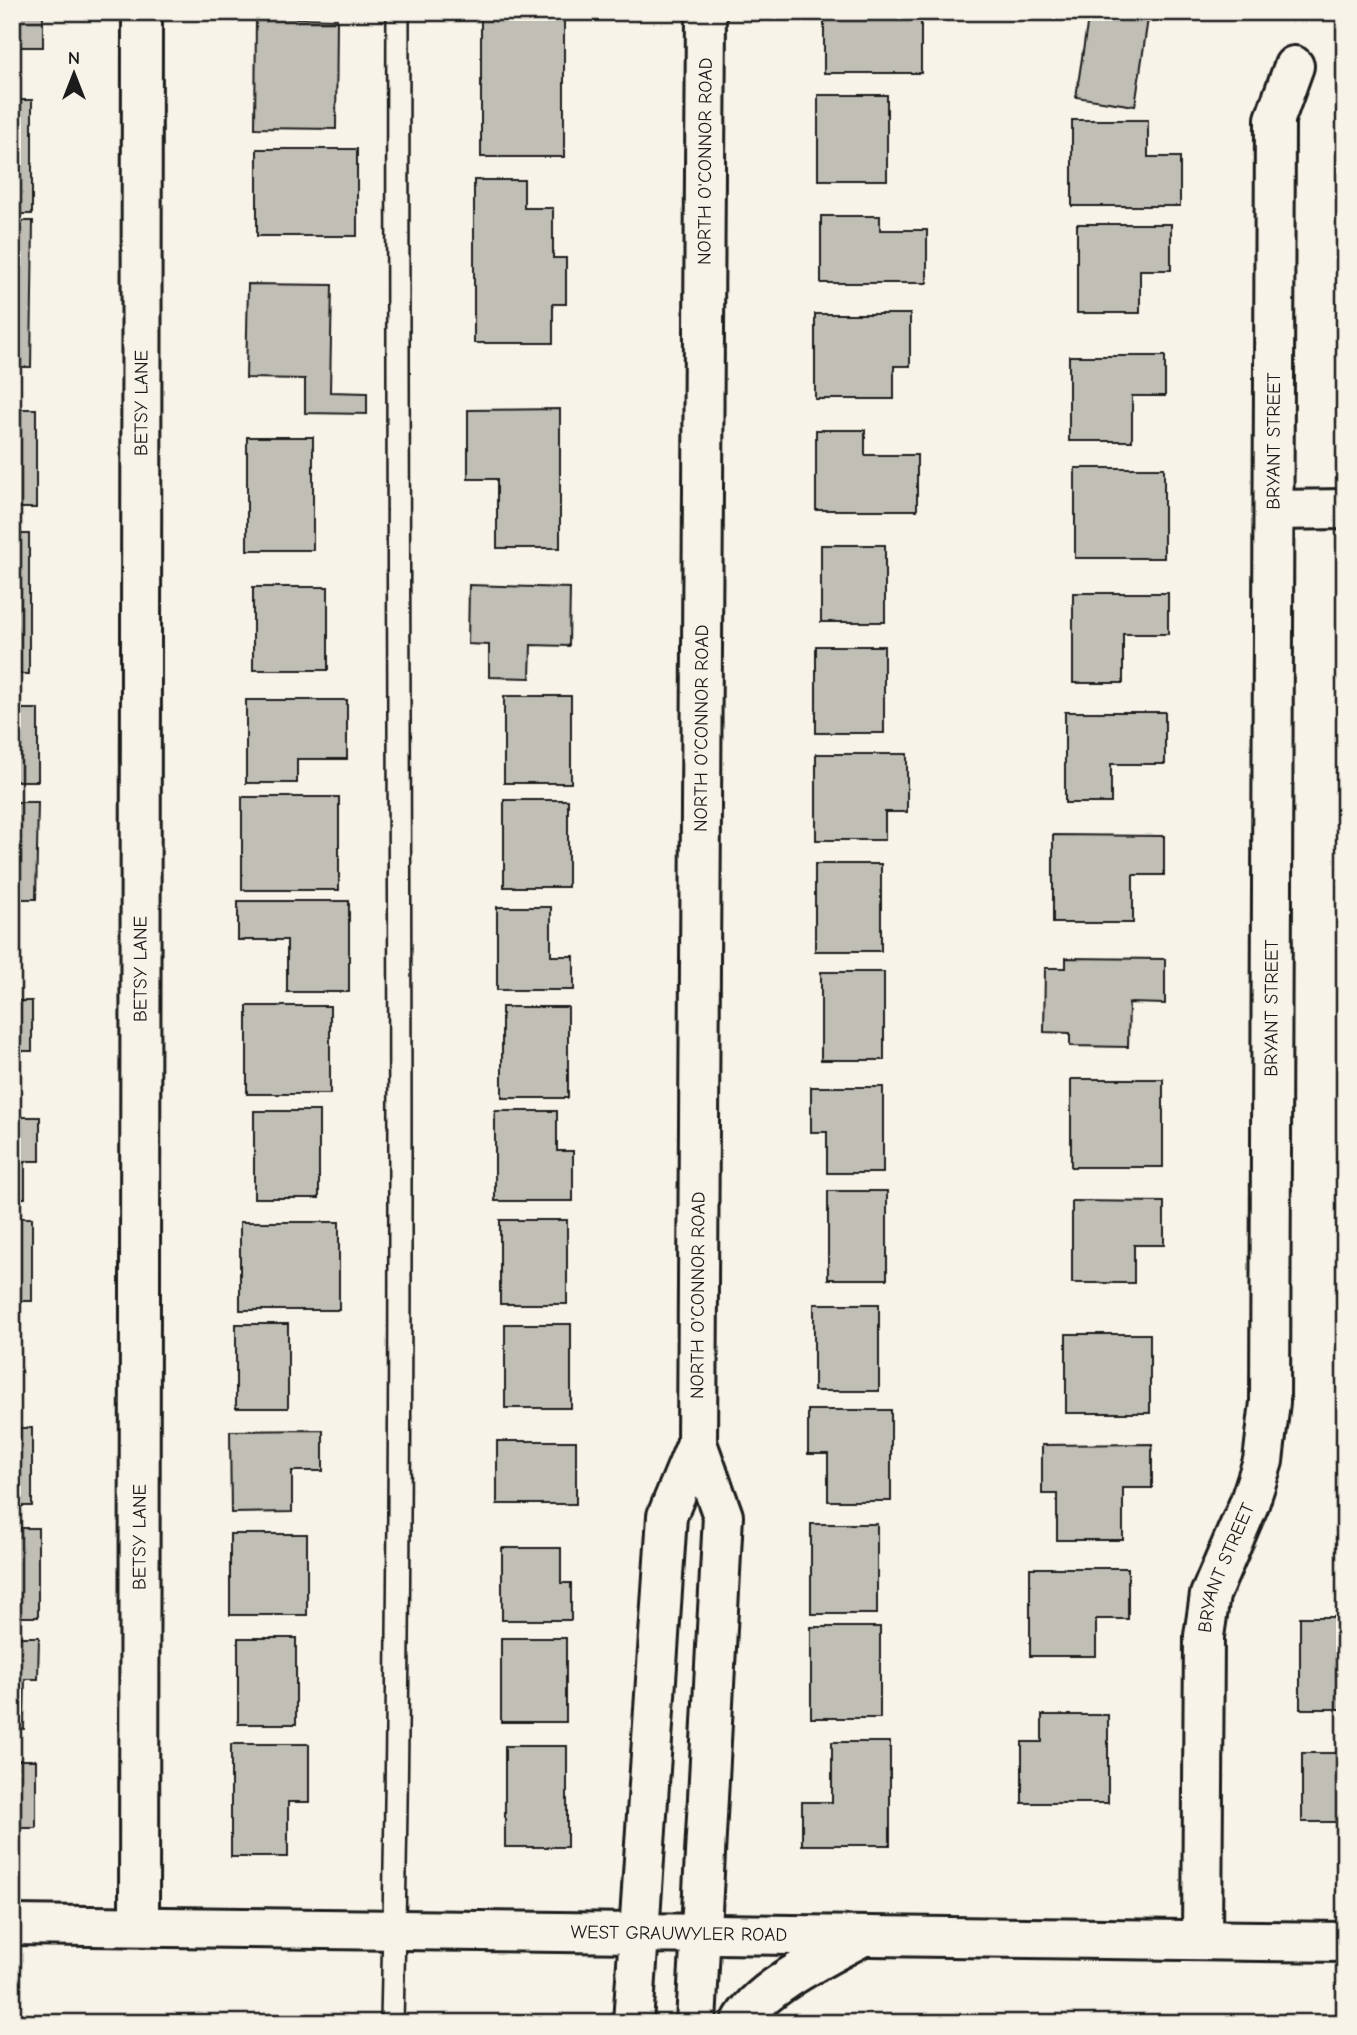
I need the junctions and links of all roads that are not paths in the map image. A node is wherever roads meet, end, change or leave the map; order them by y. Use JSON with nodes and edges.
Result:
{"nodes":[{"id":1,"x":142,"y":12,"type":"edge"},
{"id":2,"x":398,"y":12,"type":"edge"},
{"id":3,"x":706,"y":12,"type":"edge"},
{"id":4,"x":1294,"y":65,"type":"dead end"},
{"id":5,"x":1345,"y":509,"type":"edge"},
{"id":6,"x":1274,"y":510,"type":"junction"},
{"id":7,"x":697,"y":1443,"type":"junction"},
{"id":8,"x":12,"y":1925,"type":"edge"},
{"id":9,"x":139,"y":1925,"type":"junction"},
{"id":10,"x":394,"y":1928,"type":"junction"},
{"id":11,"x":638,"y":1931,"type":"junction"},
{"id":12,"x":702,"y":1933,"type":"junction"},
{"id":13,"x":865,"y":1935,"type":"junction"},
{"id":14,"x":1202,"y":1940,"type":"junction"},
{"id":15,"x":1345,"y":1942,"type":"edge"},
{"id":16,"x":392,"y":2023,"type":"edge"},
{"id":17,"x":633,"y":2023,"type":"edge"},
{"id":18,"x":696,"y":2023,"type":"edge"},
{"id":19,"x":741,"y":2023,"type":"edge"}],
"edges":[{"from":1,"to":9,"type":"main road","name":"BETSY LANE"},
{"from":2,"to":10,"type":"lane"},
{"from":3,"to":7,"type":"main road","name":"NORTH O'CONNOR ROAD"},
{"from":4,"to":6,"type":"main road","name":"BRYANT STREET"},
{"from":5,"to":6,"type":"main road"},
{"from":6,"to":14,"type":"main road","name":"BRYANT STREET"},
{"from":7,"to":11,"type":"main road","name":"NORTH O'CONNOR ROAD"},
{"from":7,"to":12,"type":"main road","name":"NORTH O'CONNOR ROAD"},
{"from":8,"to":9,"type":"main road","name":"WEST GRAUWYLER ROAD"},
{"from":9,"to":10,"type":"main road","name":"WEST GRAUWYLER ROAD"},
{"from":10,"to":11,"type":"main road","name":"WEST GRAUWYLER ROAD"},
{"from":10,"to":16,"type":"lane"},
{"from":11,"to":12,"type":"main road","name":"WEST GRAUWYLER ROAD"},
{"from":11,"to":17,"type":"main road","name":"NORTH O'CONNOR ROAD"},
{"from":12,"to":13,"type":"main road","name":"WEST GRAUWYLER ROAD"},
{"from":12,"to":18,"type":"main road","name":"NORTH O'CONNOR ROAD"},
{"from":13,"to":14,"type":"main road","name":"WEST GRAUWYLER ROAD"},
{"from":13,"to":19,"type":"main road"},
{"from":14,"to":15,"type":"main road","name":"WEST GRAUWYLER ROAD"}]}
